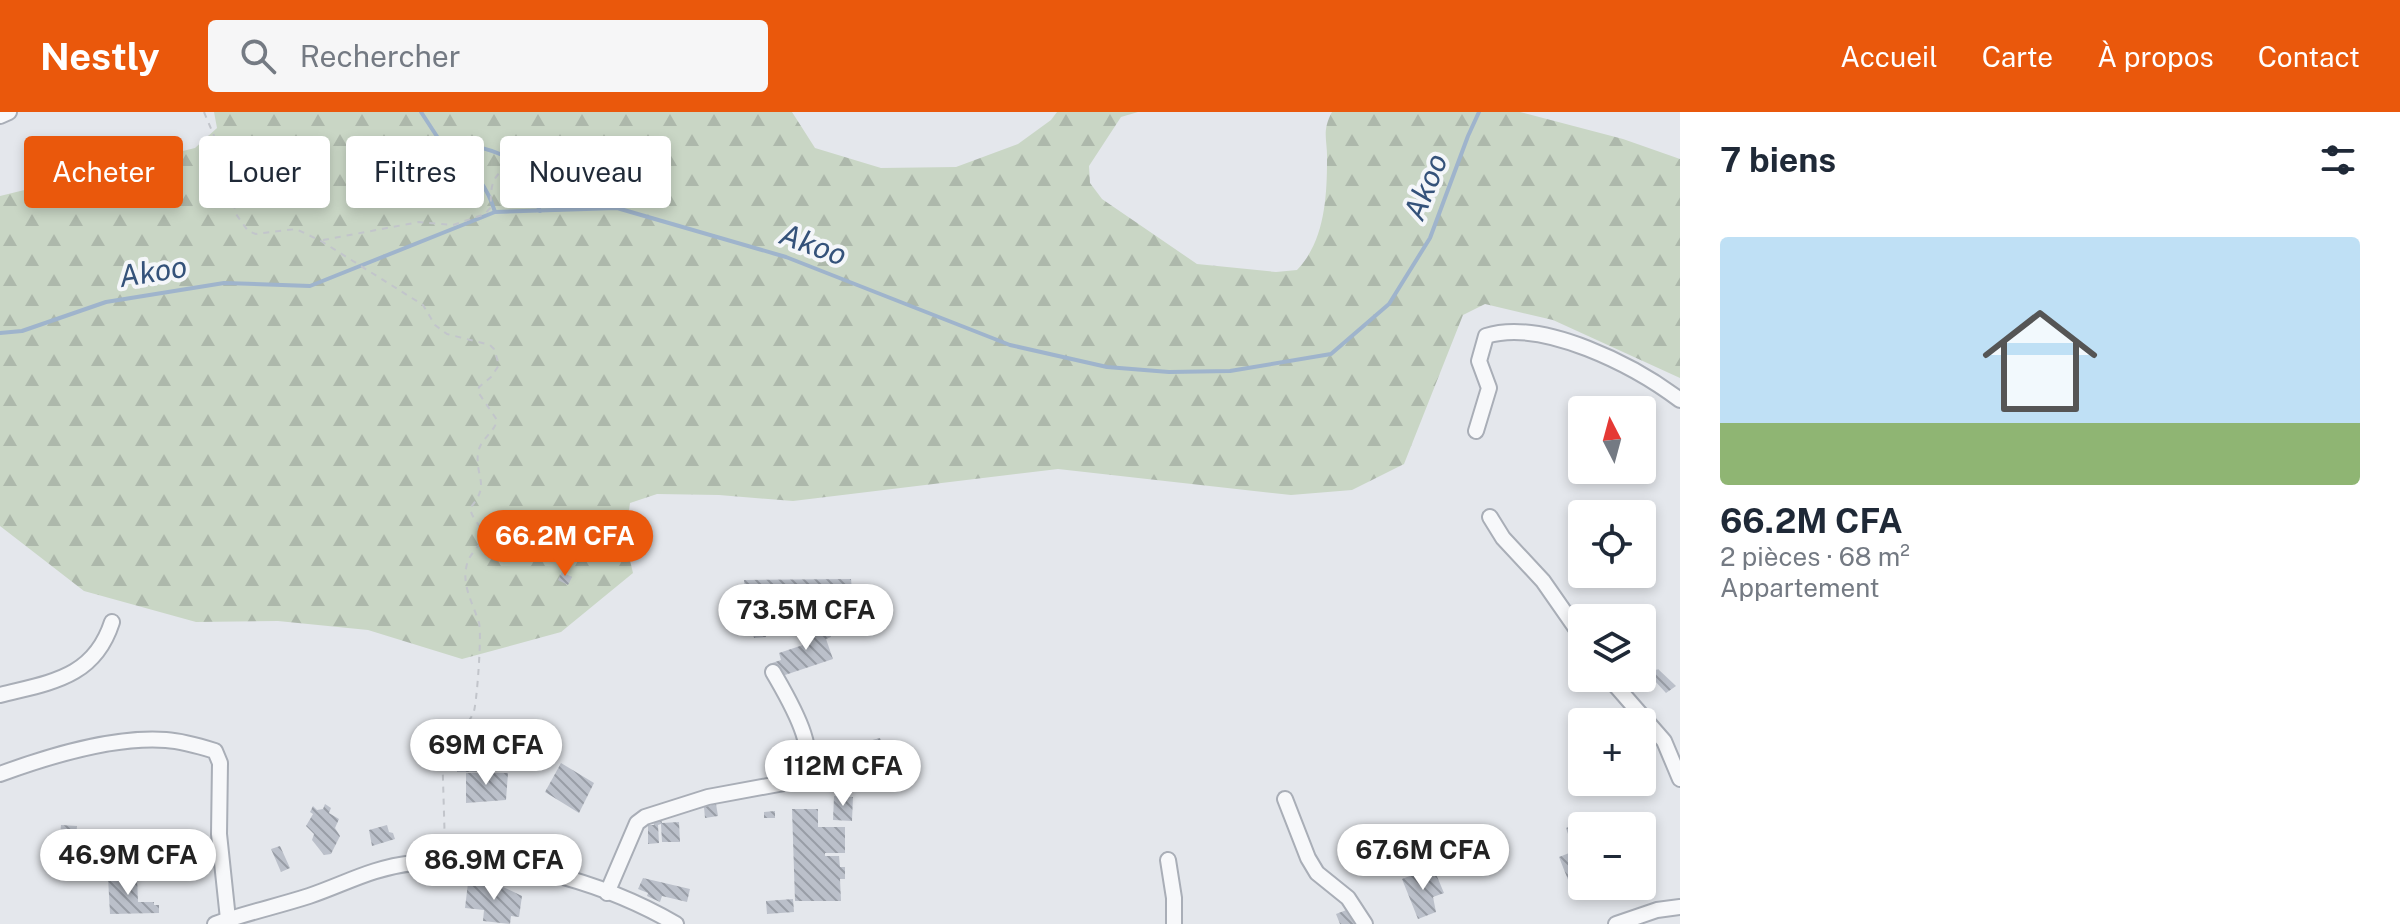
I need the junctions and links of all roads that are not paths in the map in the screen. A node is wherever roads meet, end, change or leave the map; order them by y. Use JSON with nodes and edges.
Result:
{"nodes":[{"id":1,"x":9,"y":112,"type":"edge"},
{"id":2,"x":0,"y":116,"type":"edge"},
{"id":3,"x":1680,"y":400,"type":"edge"},
{"id":4,"x":1476,"y":431,"type":"dead end"},
{"id":5,"x":1490,"y":517,"type":"dead end"},
{"id":6,"x":1568,"y":617,"type":"edge"},
{"id":7,"x":112,"y":622,"type":"dead end"},
{"id":8,"x":773,"y":672,"type":"dead end"},
{"id":9,"x":1621,"y":692,"type":"edge"},
{"id":10,"x":0,"y":695,"type":"edge"},
{"id":11,"x":0,"y":774,"type":"edge"},
{"id":12,"x":1680,"y":779,"type":"edge"},
{"id":13,"x":1285,"y":799,"type":"dead end"},
{"id":14,"x":1168,"y":860,"type":"dead end"},
{"id":15,"x":607,"y":893,"type":"junction"},
{"id":16,"x":1680,"y":907,"type":"edge"},
{"id":17,"x":222,"y":922,"type":"edge"},
{"id":18,"x":676,"y":924,"type":"edge"},
{"id":19,"x":1174,"y":924,"type":"edge"},
{"id":20,"x":1365,"y":924,"type":"edge"},
{"id":21,"x":1616,"y":924,"type":"edge"}],
"edges":[{"from":1,"to":2,"type":"street"},
{"from":3,"to":4,"type":"street"},
{"from":5,"to":6,"type":"street"},
{"from":7,"to":10,"type":"street"},
{"from":8,"to":15,"type":"street"},
{"from":9,"to":12,"type":"street"},
{"from":11,"to":17,"type":"street"},
{"from":13,"to":20,"type":"street"},
{"from":14,"to":19,"type":"street"},
{"from":15,"to":17,"type":"street"},
{"from":15,"to":18,"type":"street"},
{"from":16,"to":21,"type":"street"}]}
